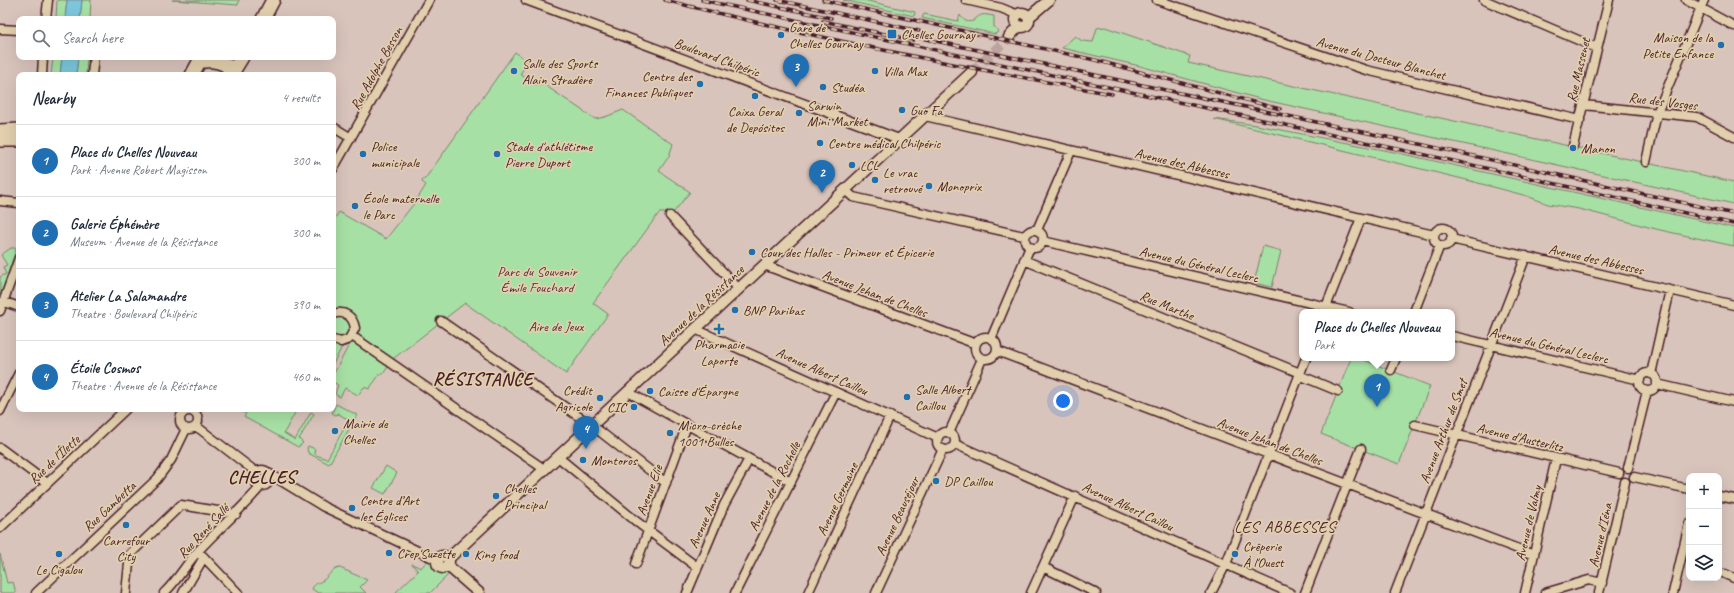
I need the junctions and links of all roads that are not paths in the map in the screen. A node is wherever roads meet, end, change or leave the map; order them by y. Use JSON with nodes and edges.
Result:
{"nodes":[{"id":1,"x":48,"y":0,"type":"edge"},
{"id":2,"x":264,"y":0,"type":"edge"},
{"id":3,"x":273,"y":0,"type":"edge"},
{"id":4,"x":429,"y":0,"type":"edge"},
{"id":5,"x":526,"y":0,"type":"edge"},
{"id":6,"x":966,"y":0,"type":"edge"},
{"id":7,"x":1049,"y":0,"type":"edge"},
{"id":8,"x":1157,"y":0,"type":"edge"},
{"id":9,"x":1484,"y":0,"type":"edge"},
{"id":10,"x":1609,"y":0,"type":"edge"},
{"id":11,"x":1686,"y":0,"type":"edge"},
{"id":12,"x":1497,"y":3,"type":"edge"},
{"id":13,"x":1702,"y":4,"type":"edge"},
{"id":14,"x":46,"y":16,"type":"edge"},
{"id":15,"x":256,"y":16,"type":"edge"},
{"id":16,"x":265,"y":16,"type":"edge"},
{"id":17,"x":1023,"y":17,"type":"junction"},
{"id":18,"x":1734,"y":26,"type":"edge"},
{"id":19,"x":0,"y":29,"type":"edge"},
{"id":20,"x":16,"y":30,"type":"edge"},
{"id":21,"x":1009,"y":37,"type":"tunnel mouth"},
{"id":22,"x":1597,"y":48,"type":"junction"},
{"id":23,"x":43,"y":60,"type":"edge"},
{"id":24,"x":94,"y":60,"type":"edge"},
{"id":25,"x":198,"y":60,"type":"edge"},
{"id":26,"x":213,"y":60,"type":"edge"},
{"id":27,"x":240,"y":60,"type":"edge"},
{"id":28,"x":232,"y":69,"type":"edge"},
{"id":29,"x":42,"y":72,"type":"edge"},
{"id":30,"x":92,"y":72,"type":"edge"},
{"id":31,"x":193,"y":72,"type":"edge"},
{"id":32,"x":972,"y":72,"type":"tunnel mouth"},
{"id":33,"x":1584,"y":105,"type":"junction"},
{"id":34,"x":1657,"y":113,"type":"junction"},
{"id":35,"x":924,"y":116,"type":"junction"},
{"id":36,"x":1580,"y":120,"type":"junction"},
{"id":37,"x":336,"y":129,"type":"edge"},
{"id":38,"x":16,"y":130,"type":"edge"},
{"id":39,"x":0,"y":131,"type":"edge"},
{"id":40,"x":1734,"y":137,"type":"edge"},
{"id":41,"x":351,"y":138,"type":"junction"},
{"id":42,"x":0,"y":140,"type":"edge"},
{"id":43,"x":16,"y":140,"type":"edge"},
{"id":44,"x":899,"y":140,"type":"junction"},
{"id":45,"x":1573,"y":146,"type":"dead end"},
{"id":46,"x":1071,"y":150,"type":"junction"},
{"id":47,"x":1646,"y":162,"type":"dead end"},
{"id":48,"x":336,"y":163,"type":"edge"},
{"id":49,"x":844,"y":190,"type":"junction"},
{"id":50,"x":0,"y":201,"type":"edge"},
{"id":51,"x":16,"y":203,"type":"edge"},
{"id":52,"x":670,"y":216,"type":"dead end"},
{"id":53,"x":1361,"y":218,"type":"junction"},
{"id":54,"x":1037,"y":230,"type":"junction"},
{"id":55,"x":1434,"y":235,"type":"junction"},
{"id":56,"x":1024,"y":236,"type":"junction"},
{"id":57,"x":1451,"y":239,"type":"junction"},
{"id":58,"x":1043,"y":241,"type":"junction"},
{"id":59,"x":1440,"y":245,"type":"junction"},
{"id":60,"x":1030,"y":247,"type":"junction"},
{"id":61,"x":1526,"y":256,"type":"junction"},
{"id":62,"x":1024,"y":260,"type":"junction"},
{"id":63,"x":764,"y":265,"type":"junction"},
{"id":64,"x":16,"y":267,"type":"edge"},
{"id":65,"x":738,"y":289,"type":"junction"},
{"id":66,"x":1670,"y":290,"type":"junction"},
{"id":67,"x":5,"y":302,"type":"junction"},
{"id":68,"x":1734,"y":305,"type":"edge"},
{"id":69,"x":16,"y":306,"type":"edge"},
{"id":70,"x":1325,"y":309,"type":"edge"},
{"id":71,"x":1415,"y":309,"type":"edge"},
{"id":72,"x":0,"y":311,"type":"edge"},
{"id":73,"x":336,"y":314,"type":"edge"},
{"id":74,"x":441,"y":321,"type":"dead end"},
{"id":75,"x":695,"y":329,"type":"junction"},
{"id":76,"x":352,"y":336,"type":"junction"},
{"id":77,"x":1455,"y":337,"type":"edge"},
{"id":78,"x":991,"y":339,"type":"junction"},
{"id":79,"x":336,"y":341,"type":"edge"},
{"id":80,"x":976,"y":344,"type":"junction"},
{"id":81,"x":1490,"y":345,"type":"junction"},
{"id":82,"x":997,"y":352,"type":"junction"},
{"id":83,"x":982,"y":359,"type":"junction"},
{"id":84,"x":1305,"y":361,"type":"edge"},
{"id":85,"x":1395,"y":361,"type":"edge"},
{"id":86,"x":1391,"y":370,"type":"dead end"},
{"id":87,"x":1300,"y":374,"type":"junction"},
{"id":88,"x":1651,"y":374,"type":"junction"},
{"id":89,"x":16,"y":379,"type":"edge"},
{"id":90,"x":1640,"y":380,"type":"junction"},
{"id":91,"x":1657,"y":384,"type":"junction"},
{"id":92,"x":1338,"y":391,"type":"dead end"},
{"id":93,"x":1647,"y":391,"type":"junction"},
{"id":94,"x":628,"y":392,"type":"junction"},
{"id":95,"x":836,"y":392,"type":"junction"},
{"id":96,"x":1734,"y":402,"type":"edge"},
{"id":97,"x":0,"y":411,"type":"edge"},
{"id":98,"x":123,"y":412,"type":"edge"},
{"id":99,"x":183,"y":412,"type":"edge"},
{"id":100,"x":195,"y":412,"type":"edge"},
{"id":101,"x":890,"y":416,"type":"junction"},
{"id":102,"x":592,"y":425,"type":"junction"},
{"id":103,"x":687,"y":425,"type":"junction"},
{"id":104,"x":1415,"y":425,"type":"dead end"},
{"id":105,"x":196,"y":426,"type":"junction"},
{"id":106,"x":186,"y":429,"type":"junction"},
{"id":107,"x":949,"y":433,"type":"junction"},
{"id":108,"x":1456,"y":435,"type":"junction"},
{"id":109,"x":938,"y":438,"type":"junction"},
{"id":110,"x":955,"y":444,"type":"junction"},
{"id":111,"x":0,"y":448,"type":"edge"},
{"id":112,"x":943,"y":449,"type":"junction"},
{"id":113,"x":1361,"y":449,"type":"dead end"},
{"id":114,"x":1268,"y":455,"type":"junction"},
{"id":115,"x":558,"y":457,"type":"junction"},
{"id":116,"x":749,"y":458,"type":"junction"},
{"id":117,"x":1556,"y":458,"type":"junction"},
{"id":118,"x":1628,"y":468,"type":"junction"},
{"id":119,"x":544,"y":469,"type":"junction"},
{"id":120,"x":256,"y":472,"type":"junction"},
{"id":121,"x":1620,"y":473,"type":"junction"},
{"id":122,"x":270,"y":474,"type":"junction"},
{"id":123,"x":1634,"y":477,"type":"junction"},
{"id":124,"x":791,"y":482,"type":"junction"},
{"id":125,"x":1625,"y":482,"type":"junction"},
{"id":126,"x":47,"y":483,"type":"junction"},
{"id":127,"x":283,"y":483,"type":"junction"},
{"id":128,"x":666,"y":483,"type":"junction"},
{"id":129,"x":265,"y":484,"type":"junction"},
{"id":130,"x":1346,"y":484,"type":"junction"},
{"id":131,"x":1686,"y":488,"type":"edge"},
{"id":132,"x":1074,"y":496,"type":"junction"},
{"id":133,"x":1722,"y":497,"type":"edge"},
{"id":134,"x":1734,"y":500,"type":"edge"},
{"id":135,"x":236,"y":514,"type":"junction"},
{"id":136,"x":1425,"y":514,"type":"junction"},
{"id":137,"x":0,"y":528,"type":"edge"},
{"id":138,"x":648,"y":531,"type":"junction"},
{"id":139,"x":1686,"y":537,"type":"edge"},
{"id":140,"x":201,"y":554,"type":"junction"},
{"id":141,"x":1534,"y":555,"type":"junction"},
{"id":142,"x":437,"y":560,"type":"joint"},
{"id":143,"x":448,"y":562,"type":"junction"},
{"id":144,"x":636,"y":564,"type":"dead end"},
{"id":145,"x":1226,"y":564,"type":"junction"},
{"id":146,"x":698,"y":567,"type":"junction"},
{"id":147,"x":1043,"y":567,"type":"junction"},
{"id":148,"x":1725,"y":574,"type":"dead end"},
{"id":149,"x":1734,"y":578,"type":"edge"},
{"id":150,"x":1602,"y":583,"type":"junction"},
{"id":151,"x":36,"y":593,"type":"edge"},
{"id":152,"x":126,"y":593,"type":"edge"},
{"id":153,"x":164,"y":593,"type":"edge"},
{"id":154,"x":183,"y":593,"type":"edge"},
{"id":155,"x":238,"y":593,"type":"edge"},
{"id":156,"x":479,"y":593,"type":"edge"},
{"id":157,"x":687,"y":593,"type":"edge"},
{"id":158,"x":735,"y":593,"type":"edge"},
{"id":159,"x":808,"y":593,"type":"edge"},
{"id":160,"x":876,"y":593,"type":"edge"},
{"id":161,"x":1031,"y":593,"type":"edge"},
{"id":162,"x":1096,"y":593,"type":"edge"},
{"id":163,"x":1211,"y":593,"type":"edge"},
{"id":164,"x":1290,"y":593,"type":"edge"},
{"id":165,"x":1305,"y":593,"type":"edge"},
{"id":166,"x":1395,"y":593,"type":"edge"},
{"id":167,"x":1525,"y":593,"type":"edge"},
{"id":168,"x":1545,"y":593,"type":"edge"},
{"id":169,"x":1599,"y":593,"type":"edge"},
{"id":170,"x":1673,"y":593,"type":"edge"}],
"edges":[{"from":1,"to":14,"type":"street"},
{"from":2,"to":15,"type":"main road"},
{"from":3,"to":16,"type":"main road"},
{"from":4,"to":41,"type":"street","name":"Rue Adolphe Besson"},
{"from":5,"to":44,"type":"street","name":"Boulevard Chilpéric"},
{"from":6,"to":17,"type":"street"},
{"from":7,"to":17,"type":"street"},
{"from":8,"to":36,"type":"street","name":"Avenue du Docteur Blanchet"},
{"from":9,"to":12,"type":"street"},
{"from":10,"to":22,"type":"street","name":"Rue Massenet"},
{"from":11,"to":13,"type":"street"},
{"from":12,"to":22,"type":"street"},
{"from":13,"to":18,"type":"street"},
{"from":13,"to":34,"type":"street"},
{"from":17,"to":21,"type":"street"},
{"from":19,"to":20,"type":"street"},
{"from":22,"to":33,"type":"street","name":"Rue Massenet"},
{"from":23,"to":29,"type":"street"},
{"from":24,"to":30,"type":"street"},
{"from":25,"to":31,"type":"main road"},
{"from":26,"to":28,"type":"main road"},
{"from":27,"to":28,"type":"main road"},
{"from":32,"to":35,"type":"street","name":"Avenue de la Résistance"},
{"from":33,"to":34,"type":"street","name":"Rue des Vosges"},
{"from":33,"to":36,"type":"street","name":"Rue Massenet"},
{"from":34,"to":40,"type":"street","name":"Rue des Vosges"},
{"from":34,"to":47,"type":"street"},
{"from":35,"to":44,"type":"street","name":"Avenue de la Résistance"},
{"from":35,"to":46,"type":"street","name":"Avenue des Abbesses"},
{"from":36,"to":45,"type":"street","name":"Rue Massenet"},
{"from":37,"to":41,"type":"street"},
{"from":38,"to":39,"type":"main road"},
{"from":41,"to":48,"type":"street","name":"Rue Adolphe Besson"},
{"from":42,"to":43,"type":"main road"},
{"from":44,"to":49,"type":"street","name":"Avenue de la Résistance"},
{"from":46,"to":53,"type":"street","name":"Avenue des Abbesses"},
{"from":46,"to":54,"type":"street"},
{"from":49,"to":56,"type":"street"},
{"from":49,"to":63,"type":"street","name":"Avenue de la Résistance"},
{"from":50,"to":51,"type":"street"},
{"from":52,"to":65,"type":"street"},
{"from":53,"to":55,"type":"street","name":"Avenue des Abbesses"},
{"from":53,"to":70,"type":"street"},
{"from":54,"to":56,"type":"street"},
{"from":54,"to":58,"type":"street"},
{"from":55,"to":57,"type":"street"},
{"from":55,"to":59,"type":"street"},
{"from":56,"to":60,"type":"street"},
{"from":57,"to":59,"type":"street"},
{"from":57,"to":61,"type":"street","name":"Avenue des Abbesses"},
{"from":58,"to":60,"type":"street"},
{"from":58,"to":70,"type":"street","name":"Avenue du Général Leclerc"},
{"from":59,"to":71,"type":"street"},
{"from":60,"to":62,"type":"street"},
{"from":61,"to":66,"type":"street","name":"Avenue des Abbesses"},
{"from":61,"to":81,"type":"street","name":"Avenue Arthur de Smet"},
{"from":62,"to":78,"type":"street"},
{"from":62,"to":87,"type":"street","name":"Rue Marthe"},
{"from":63,"to":65,"type":"street","name":"Avenue de la Résistance"},
{"from":63,"to":80,"type":"street","name":"Avenue Jehan de Chelles"},
{"from":64,"to":67,"type":"street"},
{"from":65,"to":75,"type":"street","name":"Avenue de la Résistance"},
{"from":66,"to":68,"type":"street","name":"Avenue des Abbesses"},
{"from":66,"to":88,"type":"street"},
{"from":67,"to":69,"type":"street"},
{"from":67,"to":72,"type":"street"},
{"from":73,"to":76,"type":"street"},
{"from":74,"to":102,"type":"street"},
{"from":75,"to":94,"type":"street","name":"Avenue de la Résistance"},
{"from":75,"to":95,"type":"street","name":"Avenue Albert Caillou"},
{"from":76,"to":79,"type":"street"},
{"from":76,"to":119,"type":"street"},
{"from":77,"to":81,"type":"street","name":"Avenue du Général Leclerc"},
{"from":78,"to":80,"type":"street"},
{"from":78,"to":82,"type":"street"},
{"from":80,"to":83,"type":"street"},
{"from":81,"to":90,"type":"street","name":"Avenue du Général Leclerc"},
{"from":81,"to":108,"type":"street","name":"Avenue Arthur de Smet"},
{"from":82,"to":83,"type":"street"},
{"from":82,"to":114,"type":"street","name":"Avenue Jehan de Chelles"},
{"from":83,"to":107,"type":"street"},
{"from":84,"to":87,"type":"street"},
{"from":85,"to":86,"type":"street"},
{"from":87,"to":92,"type":"street","name":"Rue Marthe"},
{"from":87,"to":114,"type":"street"},
{"from":88,"to":90,"type":"street"},
{"from":88,"to":91,"type":"street"},
{"from":89,"to":97,"type":"street"},
{"from":90,"to":93,"type":"street"},
{"from":91,"to":93,"type":"street"},
{"from":91,"to":96,"type":"street"},
{"from":93,"to":118,"type":"street"},
{"from":94,"to":102,"type":"street","name":"Avenue de la Résistance"},
{"from":94,"to":103,"type":"street"},
{"from":95,"to":101,"type":"street","name":"Avenue Albert Caillou"},
{"from":95,"to":124,"type":"street","name":"Avenue de la Rochelle"},
{"from":98,"to":126,"type":"street","name":"Rue de l'Îlette"},
{"from":99,"to":106,"type":"street"},
{"from":100,"to":105,"type":"street"},
{"from":101,"to":109,"type":"street","name":"Avenue Albert Caillou"},
{"from":101,"to":159,"type":"street","name":"Avenue Germaine"},
{"from":102,"to":115,"type":"street","name":"Avenue de la Résistance"},
{"from":102,"to":128,"type":"street"},
{"from":103,"to":116,"type":"street"},
{"from":103,"to":128,"type":"street","name":"Avenue Elie"},
{"from":104,"to":108,"type":"street","name":"Avenue d'Austerlitz"},
{"from":105,"to":106,"type":"street"},
{"from":105,"to":120,"type":"street"},
{"from":106,"to":151,"type":"street","name":"Rue Gambetta"},
{"from":107,"to":109,"type":"street"},
{"from":107,"to":110,"type":"street"},
{"from":108,"to":117,"type":"street","name":"Avenue d'Austerlitz"},
{"from":108,"to":136,"type":"street","name":"Avenue Arthur de Smet"},
{"from":109,"to":112,"type":"street"},
{"from":110,"to":112,"type":"street"},
{"from":110,"to":132,"type":"street","name":"Avenue Albert Caillou"},
{"from":111,"to":126,"type":"street"},
{"from":112,"to":160,"type":"street","name":"Avenue Beauséjour"},
{"from":113,"to":130,"type":"street"},
{"from":114,"to":130,"type":"street","name":"Avenue Jehan de Chelles"},
{"from":114,"to":145,"type":"street"},
{"from":115,"to":119,"type":"street","name":"Avenue de la Résistance"},
{"from":115,"to":138,"type":"street"},
{"from":116,"to":124,"type":"street"},
{"from":116,"to":146,"type":"street","name":"Avenue Anne"},
{"from":117,"to":121,"type":"street","name":"Avenue d'Austerlitz"},
{"from":117,"to":141,"type":"street","name":"Avenue de Valmy"},
{"from":118,"to":121,"type":"street"},
{"from":118,"to":123,"type":"street"},
{"from":119,"to":143,"type":"street","name":"Avenue de la Résistance"},
{"from":120,"to":122,"type":"street"},
{"from":120,"to":129,"type":"street"},
{"from":121,"to":125,"type":"street"},
{"from":122,"to":127,"type":"street"},
{"from":122,"to":129,"type":"street"},
{"from":123,"to":125,"type":"street"},
{"from":123,"to":131,"type":"street"},
{"from":124,"to":158,"type":"street","name":"Avenue de la Rochelle"},
{"from":125,"to":150,"type":"street","name":"Avenue d'Iéna"},
{"from":126,"to":137,"type":"street","name":"Rue de l'Îlette"},
{"from":127,"to":129,"type":"street"},
{"from":127,"to":142,"type":"street"},
{"from":128,"to":138,"type":"street","name":"Avenue Elie"},
{"from":129,"to":135,"type":"street","name":"Rue René Sallé"},
{"from":130,"to":136,"type":"street","name":"Avenue Jehan de Chelles"},
{"from":130,"to":165,"type":"street"},
{"from":132,"to":145,"type":"street","name":"Avenue Albert Caillou"},
{"from":132,"to":147,"type":"street"},
{"from":133,"to":134,"type":"street"},
{"from":135,"to":140,"type":"street","name":"Rue René Sallé"},
{"from":135,"to":152,"type":"street"},
{"from":136,"to":141,"type":"street","name":"Avenue Jehan de Chelles"},
{"from":136,"to":166,"type":"street","name":"Avenue Arthur de Smet"},
{"from":138,"to":144,"type":"street","name":"Avenue Elie"},
{"from":138,"to":146,"type":"street"},
{"from":139,"to":170,"type":"street"},
{"from":140,"to":153,"type":"street","name":"Rue René Sallé"},
{"from":140,"to":154,"type":"street"},
{"from":140,"to":155,"type":"street"},
{"from":141,"to":167,"type":"street","name":"Avenue de Valmy"},
{"from":142,"to":143,"type":"street"},
{"from":143,"to":156,"type":"street"},
{"from":145,"to":163,"type":"street"},
{"from":145,"to":164,"type":"street","name":"Avenue Albert Caillou"},
{"from":146,"to":157,"type":"street","name":"Avenue Anne"},
{"from":147,"to":161,"type":"street"},
{"from":147,"to":162,"type":"street"},
{"from":148,"to":149,"type":"street"},
{"from":150,"to":168,"type":"street"},
{"from":150,"to":169,"type":"street","name":"Avenue d'Iéna"}]}
